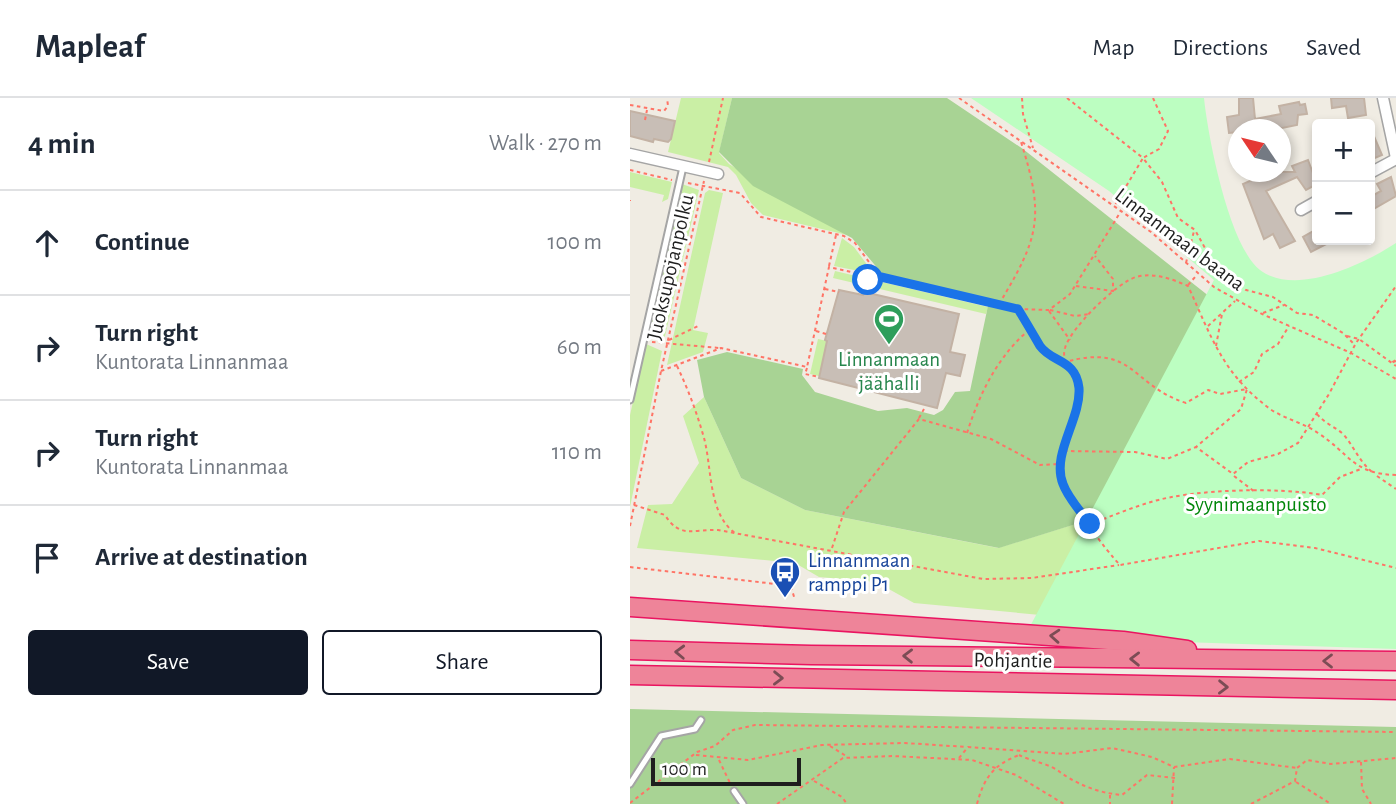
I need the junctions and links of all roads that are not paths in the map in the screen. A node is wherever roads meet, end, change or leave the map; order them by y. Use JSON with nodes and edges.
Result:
{"nodes":[{"id":1,"x":1382,"y":98,"type":"edge"},
{"id":2,"x":630,"y":155,"type":"edge"},
{"id":3,"x":1396,"y":159,"type":"edge"},
{"id":4,"x":683,"y":167,"type":"junction"},
{"id":5,"x":1375,"y":170,"type":"edge"},
{"id":6,"x":718,"y":174,"type":"dead end"},
{"id":7,"x":1312,"y":204,"type":"edge"},
{"id":8,"x":1301,"y":210,"type":"dead end"},
{"id":9,"x":630,"y":400,"type":"edge"},
{"id":10,"x":630,"y":607,"type":"edge"},
{"id":11,"x":630,"y":650,"type":"edge"},
{"id":12,"x":1253,"y":660,"type":"junction"},
{"id":13,"x":1396,"y":661,"type":"edge"},
{"id":14,"x":630,"y":675,"type":"edge"},
{"id":15,"x":709,"y":677,"type":"junction"},
{"id":16,"x":630,"y":687,"type":"edge"},
{"id":17,"x":1396,"y":690,"type":"edge"},
{"id":18,"x":701,"y":720,"type":"dead end"},
{"id":19,"x":630,"y":785,"type":"edge"},
{"id":20,"x":734,"y":791,"type":"road end"},
{"id":21,"x":743,"y":804,"type":"edge"}],
"edges":[{"from":1,"to":3,"type":"street"},
{"from":2,"to":4,"type":"street"},
{"from":3,"to":5,"type":"street"},
{"from":4,"to":6,"type":"street"},
{"from":4,"to":9,"type":"lane"},
{"from":7,"to":8,"type":"street"},
{"from":12,"to":10,"type":"highway","one_way":true},
{"from":12,"to":11,"type":"highway","name":"Pohjantie","one_way":true},
{"from":13,"to":12,"type":"highway","name":"Pohjantie","one_way":true},
{"from":14,"to":15,"type":"highway","name":"Pohjantie"},
{"from":15,"to":16,"type":"highway"},
{"from":15,"to":17,"type":"highway","name":"Pohjantie","one_way":true},
{"from":18,"to":19,"type":"lane"},
{"from":20,"to":21,"type":"lane"}]}
